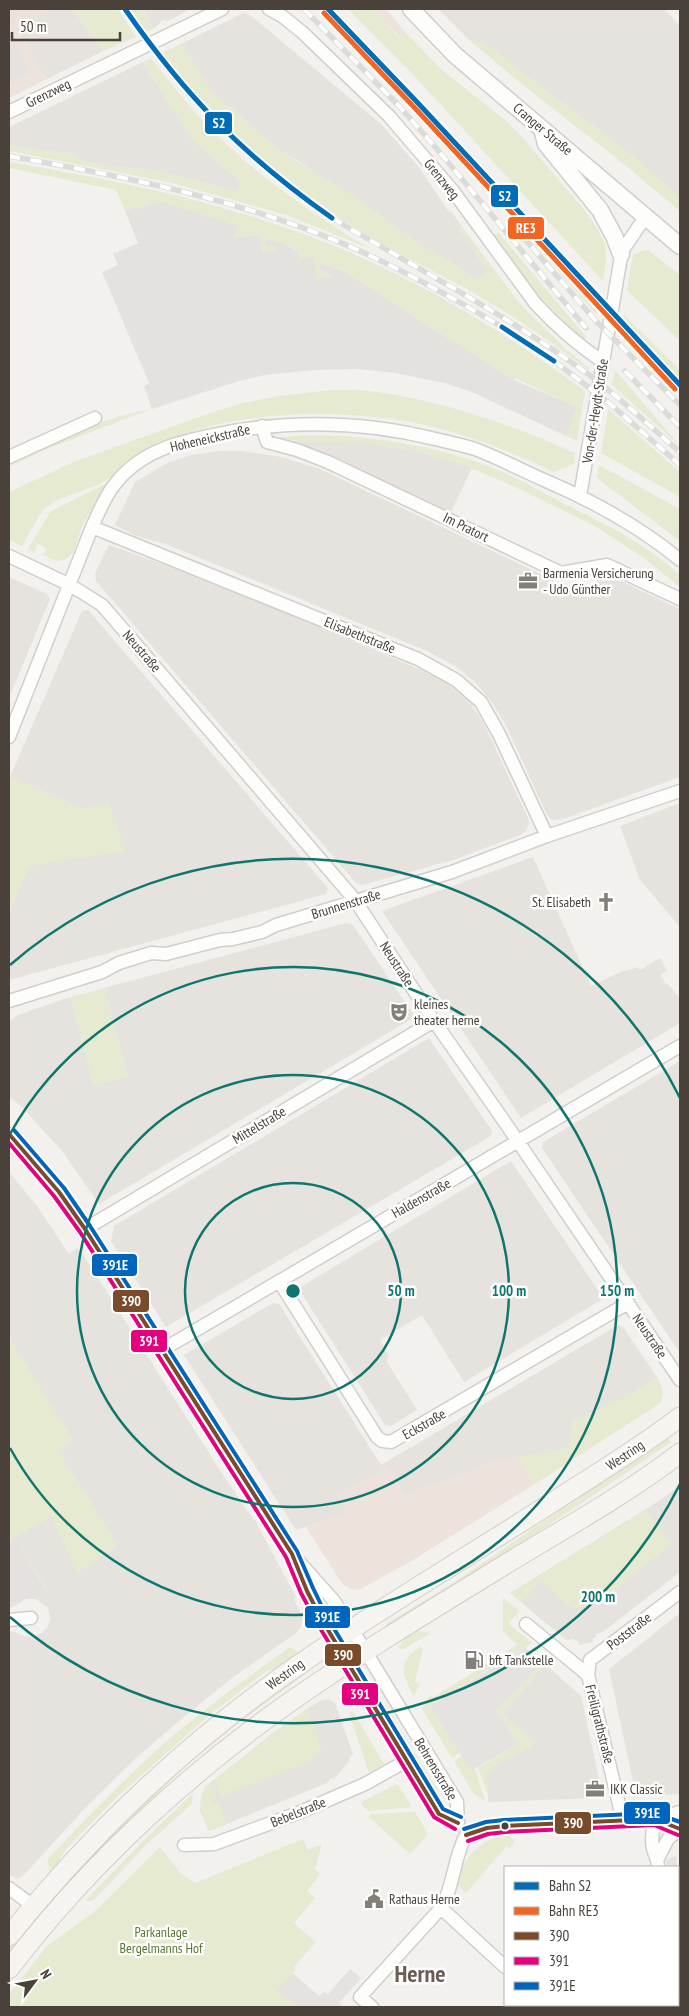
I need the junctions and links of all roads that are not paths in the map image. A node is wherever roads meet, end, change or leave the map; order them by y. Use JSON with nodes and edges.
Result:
{"nodes":[{"id":1,"x":222,"y":9,"type":"edge"},
{"id":2,"x":269,"y":9,"type":"edge"},
{"id":3,"x":411,"y":9,"type":"edge"},
{"id":4,"x":9,"y":112,"type":"edge"},
{"id":5,"x":542,"y":128,"type":"junction"},
{"id":6,"x":646,"y":216,"type":"junction"},
{"id":7,"x":680,"y":246,"type":"edge"},
{"id":8,"x":621,"y":254,"type":"junction"},
{"id":9,"x":603,"y":362,"type":"junction"},
{"id":10,"x":95,"y":418,"type":"dead end"},
{"id":11,"x":262,"y":426,"type":"junction"},
{"id":12,"x":9,"y":457,"type":"edge"},
{"id":13,"x":580,"y":496,"type":"junction"},
{"id":14,"x":92,"y":527,"type":"junction"},
{"id":15,"x":9,"y":556,"type":"edge"},
{"id":16,"x":680,"y":560,"type":"edge"},
{"id":17,"x":70,"y":585,"type":"junction"},
{"id":18,"x":680,"y":599,"type":"edge"},
{"id":19,"x":9,"y":738,"type":"edge"},
{"id":20,"x":680,"y":790,"type":"edge"},
{"id":21,"x":547,"y":836,"type":"junction"},
{"id":22,"x":355,"y":900,"type":"junction"},
{"id":23,"x":9,"y":1001,"type":"edge"},
{"id":24,"x":434,"y":1021,"type":"junction"},
{"id":25,"x":680,"y":1046,"type":"edge"},
{"id":26,"x":9,"y":1134,"type":"edge"},
{"id":27,"x":518,"y":1141,"type":"junction"},
{"id":28,"x":85,"y":1229,"type":"junction"},
{"id":29,"x":279,"y":1282,"type":"junction"},
{"id":30,"x":628,"y":1303,"type":"junction"},
{"id":31,"x":162,"y":1350,"type":"junction"},
{"id":32,"x":680,"y":1380,"type":"edge"},
{"id":33,"x":680,"y":1417,"type":"edge"},
{"id":34,"x":680,"y":1453,"type":"edge"},
{"id":35,"x":292,"y":1554,"type":"junction"},
{"id":36,"x":680,"y":1592,"type":"edge"},
{"id":37,"x":30,"y":1618,"type":"dead end"},
{"id":38,"x":9,"y":1620,"type":"edge"},
{"id":39,"x":526,"y":1624,"type":"dead end"},
{"id":40,"x":352,"y":1629,"type":"junction"},
{"id":41,"x":334,"y":1640,"type":"junction"},
{"id":42,"x":365,"y":1652,"type":"junction"},
{"id":43,"x":348,"y":1663,"type":"junction"},
{"id":44,"x":588,"y":1676,"type":"junction"},
{"id":45,"x":406,"y":1761,"type":"junction"},
{"id":46,"x":680,"y":1812,"type":"edge"},
{"id":47,"x":655,"y":1820,"type":"junction"},
{"id":48,"x":624,"y":1821,"type":"junction"},
{"id":49,"x":458,"y":1823,"type":"junction"},
{"id":50,"x":680,"y":1829,"type":"edge"},
{"id":51,"x":466,"y":1835,"type":"junction"},
{"id":52,"x":184,"y":1845,"type":"dead end"},
{"id":53,"x":658,"y":1862,"type":"edge"},
{"id":54,"x":9,"y":1888,"type":"edge"},
{"id":55,"x":33,"y":1906,"type":"junction"},
{"id":56,"x":441,"y":1908,"type":"junction"},
{"id":57,"x":9,"y":1936,"type":"edge"},
{"id":58,"x":504,"y":1966,"type":"edge"},
{"id":59,"x":9,"y":1969,"type":"edge"},
{"id":60,"x":372,"y":2007,"type":"edge"}],
"edges":[{"from":1,"to":4,"type":"street","name":"Grenzweg"},
{"from":2,"to":9,"type":"street","name":"Grenzweg"},
{"from":3,"to":5,"type":"street","name":"Cranger Straße"},
{"from":5,"to":6,"type":"street","name":"Cranger Straße"},
{"from":5,"to":8,"type":"street"},
{"from":6,"to":7,"type":"street","name":"Cranger Straße"},
{"from":6,"to":8,"type":"street","name":"Von-der-Heydt-Straße"},
{"from":8,"to":9,"type":"street","name":"Von-der-Heydt-Straße"},
{"from":9,"to":13,"type":"street","name":"Von-der-Heydt-Straße"},
{"from":10,"to":12,"type":"street"},
{"from":11,"to":13,"type":"street","name":"Hoheneickstraße"},
{"from":11,"to":14,"type":"street","name":"Hoheneickstraße"},
{"from":11,"to":18,"type":"street","name":"Im Pratort"},
{"from":13,"to":16,"type":"street"},
{"from":14,"to":17,"type":"street","name":"Hoheneickstraße"},
{"from":14,"to":21,"type":"street","name":"Elisabethstraße"},
{"from":15,"to":17,"type":"street","name":"Neustraße"},
{"from":17,"to":19,"type":"street","name":"Hoheneickstraße"},
{"from":17,"to":22,"type":"street","name":"Neustraße"},
{"from":20,"to":21,"type":"street","name":"Brunnenstraße"},
{"from":21,"to":22,"type":"street","name":"Brunnenstraße"},
{"from":22,"to":23,"type":"street","name":"Brunnenstraße"},
{"from":22,"to":24,"type":"street","name":"Neustraße"},
{"from":24,"to":27,"type":"street","name":"Neustraße"},
{"from":24,"to":28,"type":"street","name":"Mittelstraße"},
{"from":25,"to":27,"type":"street","name":"Haldenstraße"},
{"from":26,"to":28,"type":"street","name":"Behrensstraße"},
{"from":27,"to":29,"type":"street","name":"Haldenstraße"},
{"from":27,"to":30,"type":"street","name":"Neustraße"},
{"from":28,"to":31,"type":"street","name":"Behrensstraße"},
{"from":29,"to":30,"type":"street","name":"Eckstraße"},
{"from":29,"to":31,"type":"street","name":"Haldenstraße"},
{"from":30,"to":32,"type":"street","name":"Neustraße"},
{"from":31,"to":35,"type":"street","name":"Behrensstraße"},
{"from":33,"to":40,"type":"main road","name":"Westring"},
{"from":34,"to":42,"type":"main road","name":"Westring"},
{"from":35,"to":40,"type":"street","name":"Behrensstraße"},
{"from":35,"to":41,"type":"street","name":"Behrensstraße"},
{"from":36,"to":44,"type":"street","name":"Poststraße"},
{"from":37,"to":38,"type":"street"},
{"from":39,"to":44,"type":"street","name":"Freiligrathstraße"},
{"from":40,"to":41,"type":"main road","name":"Westring"},
{"from":40,"to":42,"type":"street","name":"Behrensstraße"},
{"from":41,"to":43,"type":"street","name":"Behrensstraße"},
{"from":41,"to":55,"type":"main road","name":"Westring"},
{"from":42,"to":43,"type":"main road","name":"Westring"},
{"from":42,"to":49,"type":"street","name":"Behrensstraße"},
{"from":43,"to":45,"type":"street","name":"Behrensstraße"},
{"from":43,"to":59,"type":"main road","name":"Westring"},
{"from":44,"to":48,"type":"street","name":"Freiligrathstraße"},
{"from":45,"to":49,"type":"street","name":"Behrensstraße"},
{"from":45,"to":52,"type":"street","name":"Bebelstraße"},
{"from":46,"to":47,"type":"street"},
{"from":47,"to":48,"type":"street"},
{"from":47,"to":50,"type":"street"},
{"from":47,"to":53,"type":"street"},
{"from":48,"to":51,"type":"street"},
{"from":49,"to":51,"type":"street"},
{"from":50,"to":53,"type":"street"},
{"from":51,"to":56,"type":"street"},
{"from":54,"to":55,"type":"street"},
{"from":55,"to":57,"type":"main road","name":"Westring"},
{"from":56,"to":58,"type":"street"},
{"from":56,"to":60,"type":"street"}]}
